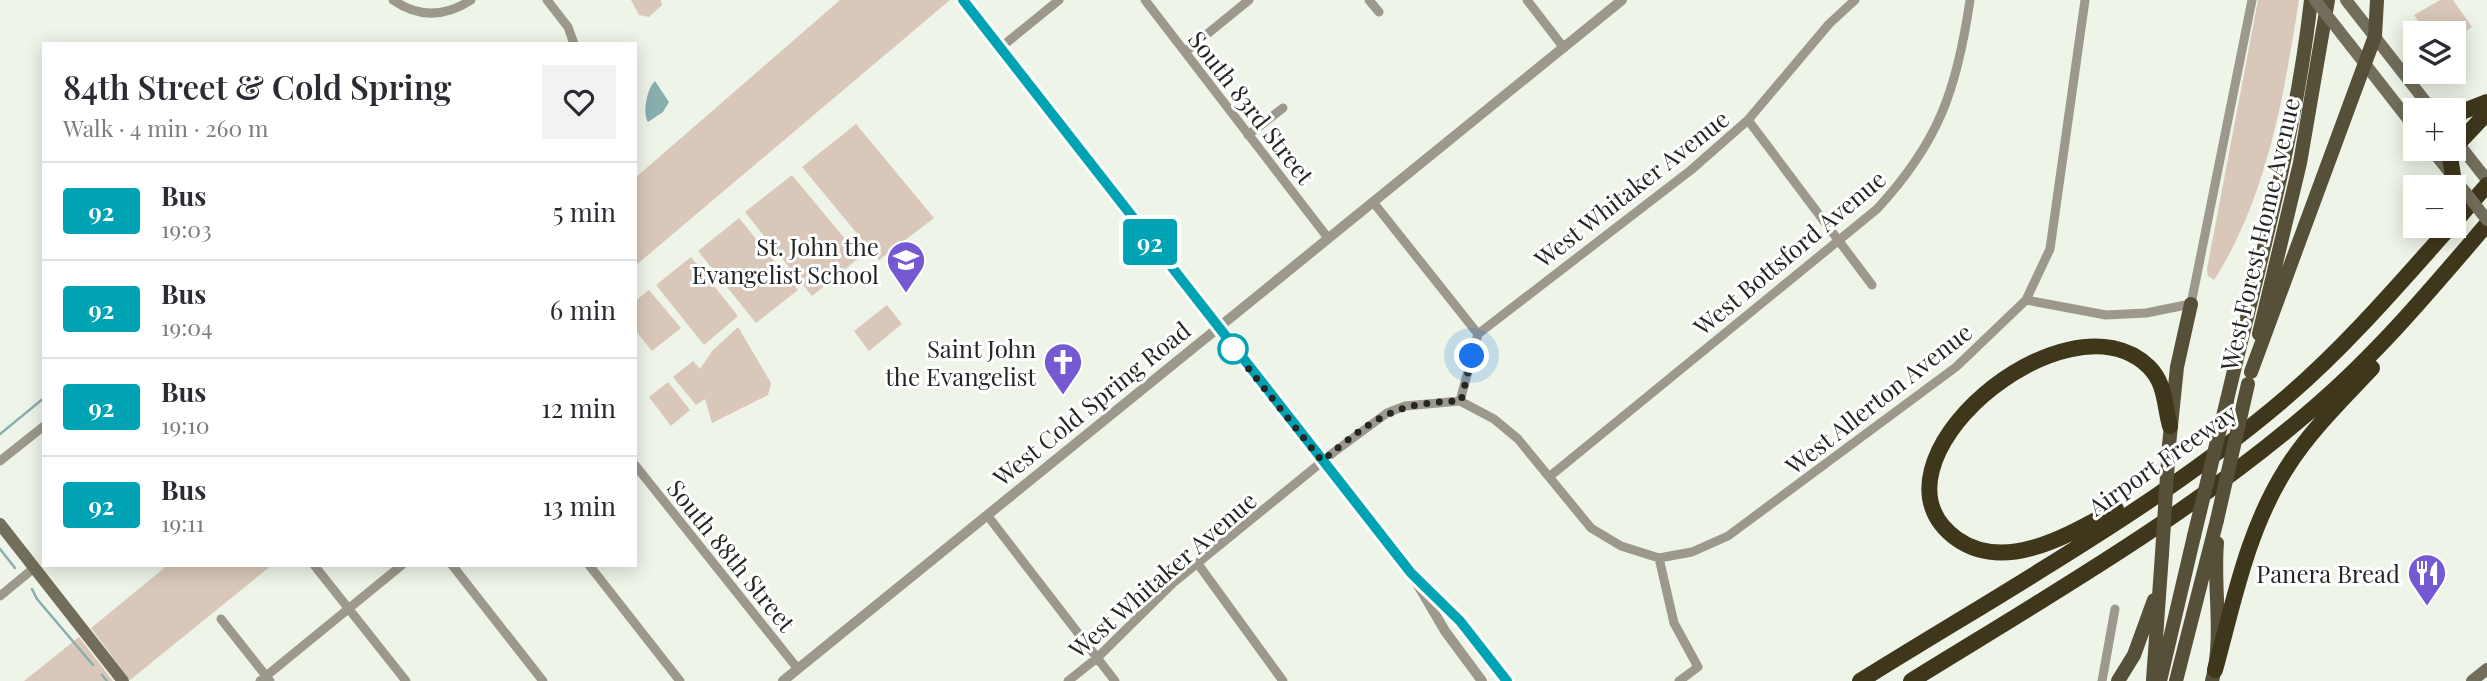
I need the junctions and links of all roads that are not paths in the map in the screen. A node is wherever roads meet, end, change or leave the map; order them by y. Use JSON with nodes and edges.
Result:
{"nodes":[{"id":1,"x":393,"y":0,"type":"edge"},
{"id":2,"x":471,"y":0,"type":"edge"},
{"id":3,"x":547,"y":0,"type":"edge"},
{"id":4,"x":963,"y":0,"type":"edge"},
{"id":5,"x":1059,"y":0,"type":"edge"},
{"id":6,"x":1145,"y":0,"type":"edge"},
{"id":7,"x":1249,"y":0,"type":"edge"},
{"id":8,"x":1369,"y":0,"type":"edge"},
{"id":9,"x":1527,"y":0,"type":"edge"},
{"id":10,"x":1622,"y":0,"type":"edge"},
{"id":11,"x":1855,"y":0,"type":"edge"},
{"id":12,"x":1970,"y":0,"type":"edge"},
{"id":13,"x":2085,"y":0,"type":"edge"},
{"id":14,"x":2252,"y":0,"type":"edge"},
{"id":15,"x":2313,"y":0,"type":"edge"},
{"id":16,"x":2328,"y":0,"type":"edge"},
{"id":17,"x":2346,"y":0,"type":"edge"},
{"id":18,"x":2377,"y":0,"type":"edge"},
{"id":19,"x":1379,"y":12,"type":"dead end"},
{"id":20,"x":2375,"y":36,"type":"junction"},
{"id":21,"x":573,"y":42,"type":"edge"},
{"id":22,"x":1000,"y":48,"type":"junction"},
{"id":23,"x":1564,"y":48,"type":"junction"},
{"id":24,"x":1185,"y":52,"type":"junction"},
{"id":25,"x":2365,"y":64,"type":"junction"},
{"id":26,"x":2423,"y":98,"type":"edge"},
{"id":27,"x":2487,"y":102,"type":"edge"},
{"id":28,"x":1283,"y":108,"type":"dead end"},
{"id":29,"x":2466,"y":110,"type":"edge"},
{"id":30,"x":2403,"y":113,"type":"edge"},
{"id":31,"x":2487,"y":113,"type":"edge"},
{"id":32,"x":1748,"y":120,"type":"junction"},
{"id":33,"x":2466,"y":133,"type":"edge"},
{"id":34,"x":1248,"y":135,"type":"junction"},
{"id":35,"x":2466,"y":154,"type":"edge"},
{"id":36,"x":2441,"y":161,"type":"edge"},
{"id":37,"x":2452,"y":175,"type":"edge"},
{"id":38,"x":2487,"y":183,"type":"edge"},
{"id":39,"x":2466,"y":194,"type":"edge"},
{"id":40,"x":1373,"y":202,"type":"junction"},
{"id":41,"x":2466,"y":208,"type":"edge"},
{"id":42,"x":2487,"y":222,"type":"edge"},
{"id":43,"x":1328,"y":238,"type":"junction"},
{"id":44,"x":2439,"y":238,"type":"edge"},
{"id":45,"x":1840,"y":240,"type":"junction"},
{"id":46,"x":1872,"y":285,"type":"dead end"},
{"id":47,"x":2423,"y":299,"type":"junction"},
{"id":48,"x":2026,"y":300,"type":"junction"},
{"id":49,"x":2190,"y":304,"type":"junction"},
{"id":50,"x":1217,"y":329,"type":"junction"},
{"id":51,"x":1478,"y":334,"type":"junction"},
{"id":52,"x":2250,"y":378,"type":"junction"},
{"id":53,"x":1461,"y":401,"type":"junction"},
{"id":54,"x":2170,"y":426,"type":"junction"},
{"id":55,"x":42,"y":428,"type":"edge"},
{"id":56,"x":0,"y":461,"type":"edge"},
{"id":57,"x":1322,"y":461,"type":"junction"},
{"id":58,"x":637,"y":468,"type":"edge"},
{"id":59,"x":1549,"y":477,"type":"junction"},
{"id":60,"x":2157,"y":494,"type":"junction"},
{"id":61,"x":987,"y":515,"type":"junction"},
{"id":62,"x":2217,"y":520,"type":"junction"},
{"id":63,"x":0,"y":524,"type":"edge"},
{"id":64,"x":1659,"y":558,"type":"junction"},
{"id":65,"x":1198,"y":564,"type":"junction"},
{"id":66,"x":316,"y":567,"type":"edge"},
{"id":67,"x":400,"y":567,"type":"edge"},
{"id":68,"x":454,"y":567,"type":"edge"},
{"id":69,"x":591,"y":567,"type":"edge"},
{"id":70,"x":34,"y":568,"type":"junction"},
{"id":71,"x":1411,"y":573,"type":"junction"},
{"id":72,"x":2160,"y":579,"type":"junction"},
{"id":73,"x":0,"y":596,"type":"edge"},
{"id":74,"x":349,"y":608,"type":"junction"},
{"id":75,"x":2115,"y":608,"type":"dead end"},
{"id":76,"x":221,"y":619,"type":"dead end"},
{"id":77,"x":1097,"y":658,"type":"junction"},
{"id":78,"x":798,"y":669,"type":"junction"},
{"id":79,"x":2487,"y":669,"type":"edge"},
{"id":80,"x":2213,"y":676,"type":"edge"},
{"id":81,"x":265,"y":679,"type":"edge"},
{"id":82,"x":122,"y":681,"type":"edge"},
{"id":83,"x":406,"y":681,"type":"edge"},
{"id":84,"x":543,"y":681,"type":"edge"},
{"id":85,"x":680,"y":681,"type":"edge"},
{"id":86,"x":783,"y":681,"type":"edge"},
{"id":87,"x":1068,"y":681,"type":"edge"},
{"id":88,"x":1115,"y":681,"type":"edge"},
{"id":89,"x":1283,"y":681,"type":"edge"},
{"id":90,"x":1482,"y":681,"type":"edge"},
{"id":91,"x":1507,"y":681,"type":"edge"},
{"id":92,"x":1679,"y":681,"type":"edge"},
{"id":93,"x":1860,"y":681,"type":"edge"},
{"id":94,"x":1911,"y":681,"type":"edge"},
{"id":95,"x":2102,"y":681,"type":"edge"},
{"id":96,"x":2118,"y":681,"type":"edge"},
{"id":97,"x":2153,"y":681,"type":"edge"},
{"id":98,"x":2160,"y":681,"type":"edge"},
{"id":99,"x":2176,"y":681,"type":"edge"},
{"id":100,"x":2472,"y":681,"type":"edge"}],
"edges":[{"from":1,"to":2,"type":"street"},
{"from":3,"to":21,"type":"street"},
{"from":4,"to":22,"type":"street"},
{"from":5,"to":22,"type":"street"},
{"from":6,"to":24,"type":"street","name":"South 83rd Street"},
{"from":7,"to":24,"type":"street"},
{"from":8,"to":19,"type":"street"},
{"from":9,"to":23,"type":"street"},
{"from":10,"to":23,"type":"street","name":"West Cold Spring Road"},
{"from":11,"to":32,"type":"street","name":"West Whitaker Avenue"},
{"from":12,"to":45,"type":"street","name":"West Bottsford Avenue"},
{"from":13,"to":48,"type":"street","name":"West Allerton Avenue"},
{"from":14,"to":49,"type":"street","name":"West Forest Home Avenue"},
{"from":15,"to":25,"type":"main road","bridge":true},
{"from":15,"to":98,"type":"main road","name":"West Forest Home Avenue","bridge":true},
{"from":16,"to":52,"type":"main road","name":"West Forest Home Avenue"},
{"from":17,"to":20,"type":"main road"},
{"from":18,"to":20,"type":"main road"},
{"from":20,"to":25,"type":"main road"},
{"from":20,"to":26,"type":"main road"},
{"from":22,"to":50,"type":"street"},
{"from":23,"to":40,"type":"street","name":"West Cold Spring Road"},
{"from":24,"to":34,"type":"street","name":"South 83rd Street"},
{"from":25,"to":30,"type":"main road"},
{"from":25,"to":52,"type":"main road"},
{"from":27,"to":29,"type":"highway"},
{"from":28,"to":34,"type":"street"},
{"from":31,"to":33,"type":"highway"},
{"from":32,"to":45,"type":"street"},
{"from":32,"to":51,"type":"street","name":"West Whitaker Avenue"},
{"from":34,"to":43,"type":"street","name":"South 83rd Street"},
{"from":35,"to":38,"type":"main road"},
{"from":36,"to":37,"type":"main road"},
{"from":38,"to":41,"type":"highway","name":"Airport Freeway"},
{"from":39,"to":42,"type":"main road","bridge":true},
{"from":40,"to":43,"type":"street","name":"West Cold Spring Road"},
{"from":40,"to":51,"type":"street"},
{"from":42,"to":47,"type":"highway","name":"Airport Freeway"},
{"from":43,"to":50,"type":"street","name":"West Cold Spring Road"},
{"from":44,"to":60,"type":"highway","name":"Airport Freeway"},
{"from":45,"to":46,"type":"street"},
{"from":45,"to":59,"type":"street","name":"West Bottsford Avenue"},
{"from":47,"to":80,"type":"highway"},
{"from":47,"to":94,"type":"highway","name":"Airport Freeway"},
{"from":48,"to":49,"type":"street"},
{"from":48,"to":64,"type":"street","name":"West Allerton Avenue"},
{"from":49,"to":54,"type":"main road"},
{"from":50,"to":57,"type":"street"},
{"from":50,"to":61,"type":"street","name":"West Cold Spring Road"},
{"from":51,"to":53,"type":"street"},
{"from":52,"to":62,"type":"main road","name":"West Forest Home Avenue","bridge":true},
{"from":53,"to":57,"type":"street","name":"West Whitaker Avenue"},
{"from":53,"to":59,"type":"street"},
{"from":54,"to":60,"type":"highway"},
{"from":54,"to":72,"type":"main road","bridge":true},
{"from":55,"to":56,"type":"street"},
{"from":57,"to":65,"type":"street","name":"West Whitaker Avenue"},
{"from":57,"to":71,"type":"street"},
{"from":58,"to":78,"type":"street","name":"South 88th Street"},
{"from":59,"to":64,"type":"street"},
{"from":60,"to":93,"type":"highway","name":"Airport Freeway"},
{"from":61,"to":77,"type":"street"},
{"from":61,"to":78,"type":"street","name":"West Cold Spring Road"},
{"from":62,"to":80,"type":"main road"},
{"from":62,"to":99,"type":"main road","name":"West Forest Home Avenue"},
{"from":63,"to":70,"type":"main road"},
{"from":64,"to":92,"type":"street"},
{"from":65,"to":77,"type":"street","name":"West Whitaker Avenue"},
{"from":65,"to":89,"type":"street"},
{"from":66,"to":74,"type":"street"},
{"from":67,"to":74,"type":"street"},
{"from":68,"to":84,"type":"street"},
{"from":69,"to":85,"type":"street"},
{"from":70,"to":73,"type":"street"},
{"from":70,"to":82,"type":"main road"},
{"from":71,"to":90,"type":"street"},
{"from":71,"to":91,"type":"street"},
{"from":72,"to":96,"type":"main road"},
{"from":72,"to":97,"type":"main road"},
{"from":74,"to":81,"type":"street"},
{"from":74,"to":83,"type":"street"},
{"from":75,"to":95,"type":"street"},
{"from":76,"to":81,"type":"street"},
{"from":77,"to":87,"type":"street","name":"West Whitaker Avenue"},
{"from":77,"to":88,"type":"street"},
{"from":78,"to":86,"type":"street","name":"West Cold Spring Road"},
{"from":79,"to":100,"type":"main road"}]}
